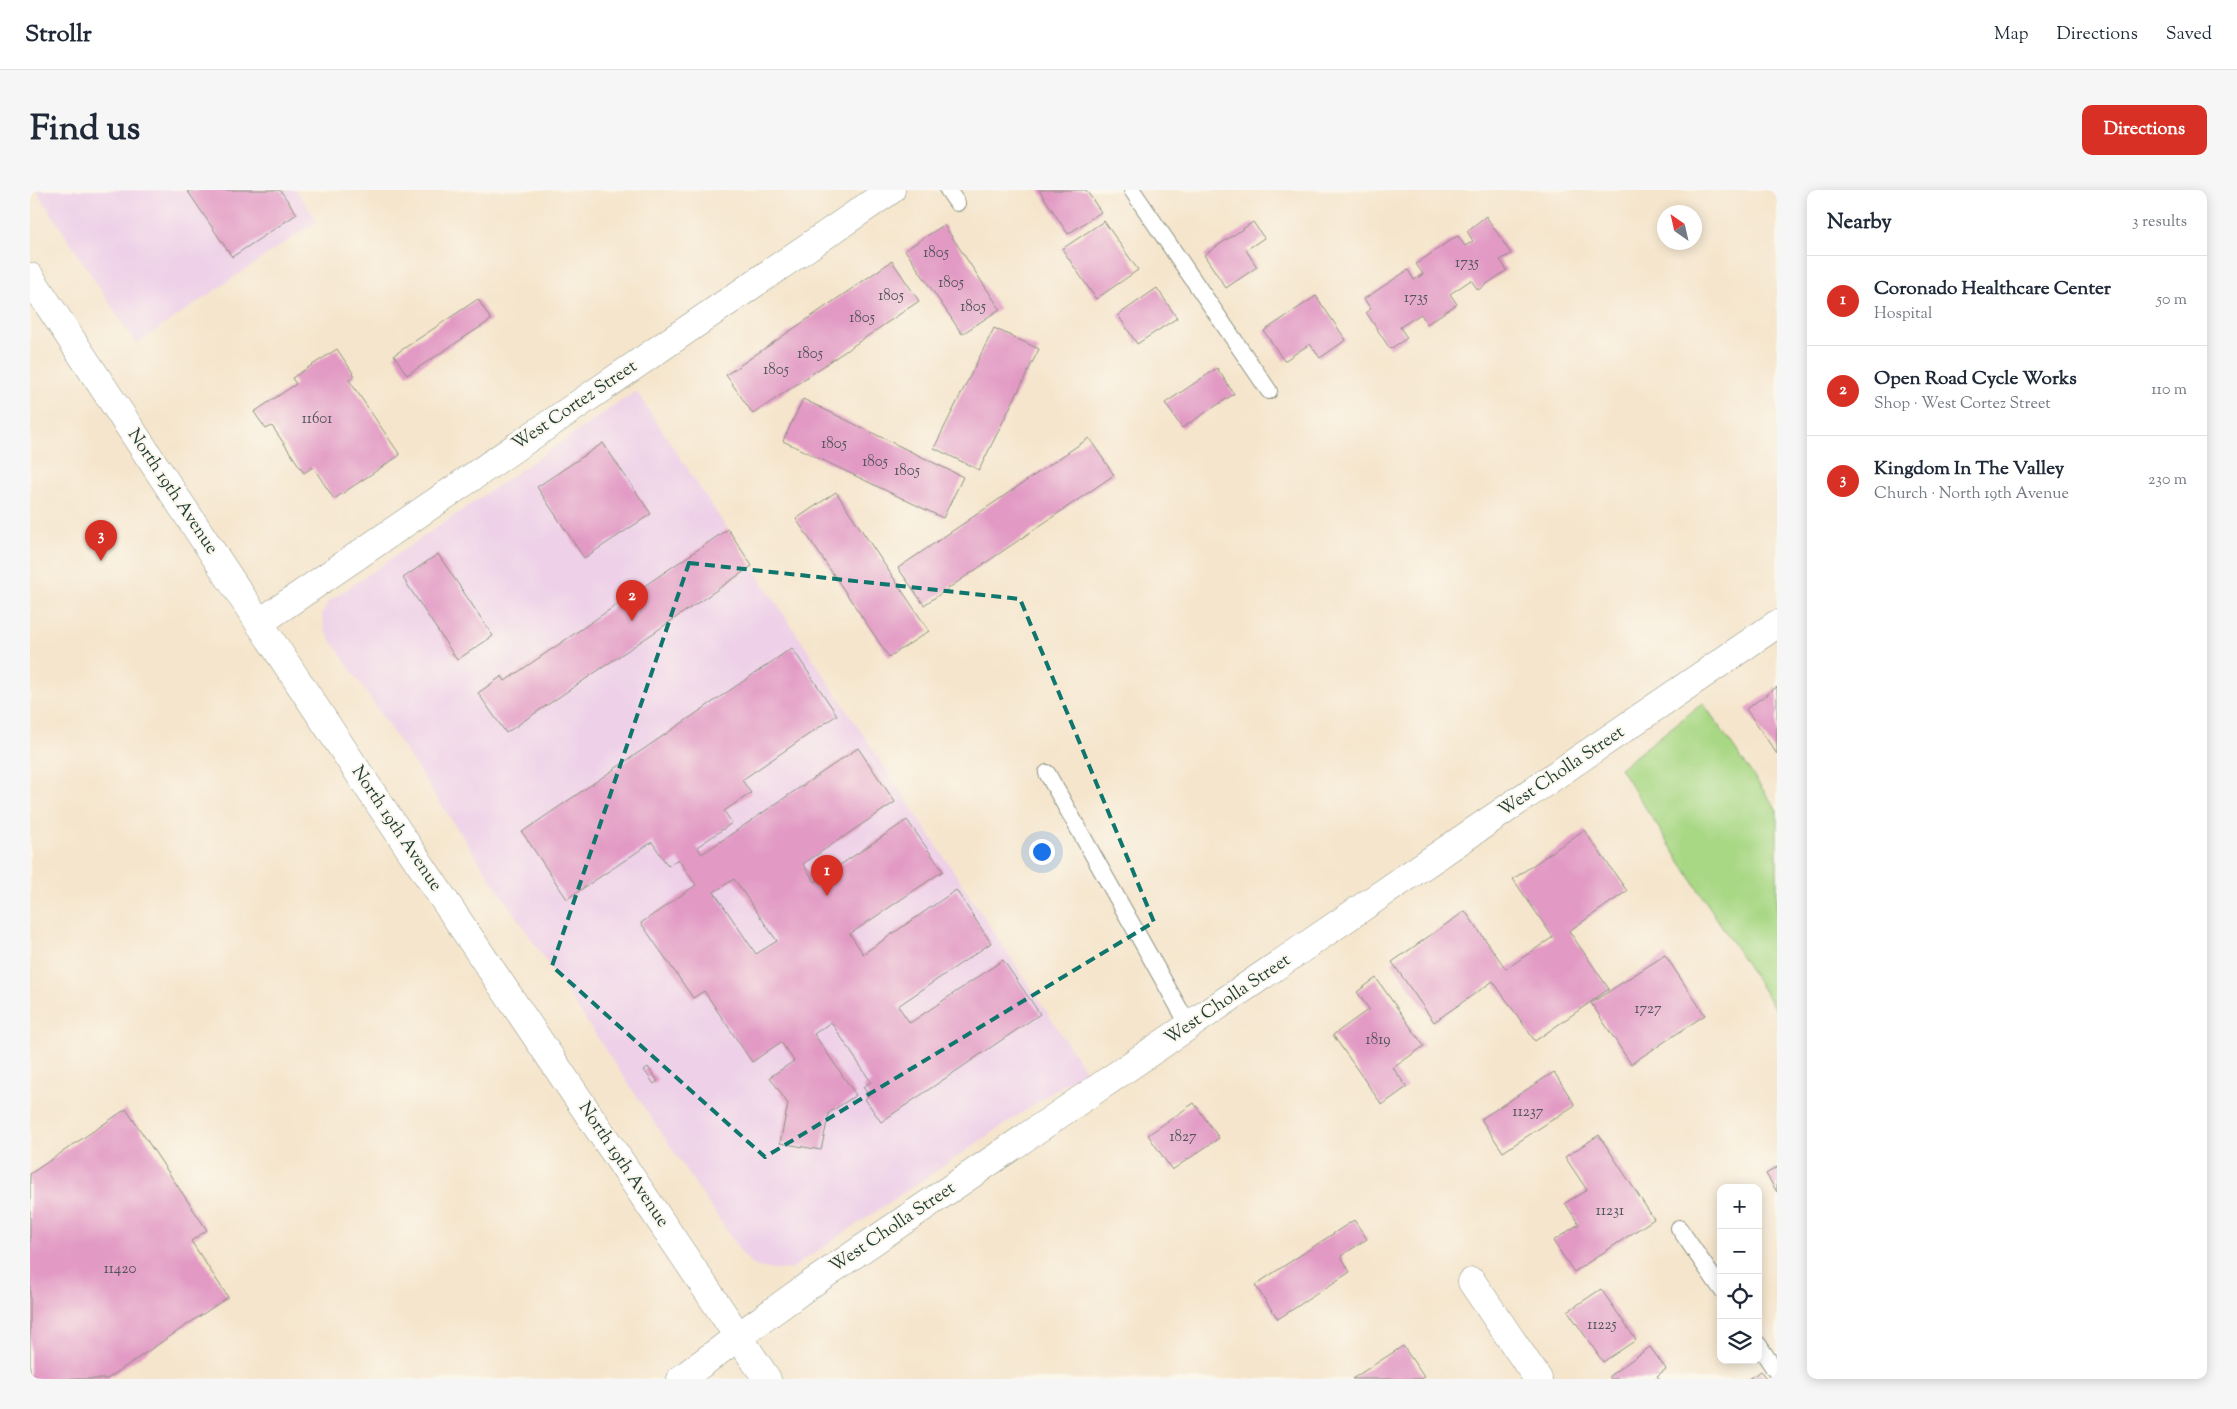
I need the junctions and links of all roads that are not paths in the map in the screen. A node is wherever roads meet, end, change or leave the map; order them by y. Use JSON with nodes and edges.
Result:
{"nodes":[{"id":1,"x":891,"y":190,"type":"edge"},
{"id":2,"x":1132,"y":190,"type":"edge"},
{"id":3,"x":30,"y":277,"type":"edge"},
{"id":4,"x":1269,"y":391,"type":"dead end"},
{"id":5,"x":259,"y":623,"type":"junction"},
{"id":6,"x":1777,"y":624,"type":"edge"},
{"id":7,"x":1046,"y":773,"type":"dead end"},
{"id":8,"x":1189,"y":1026,"type":"junction"},
{"id":9,"x":1679,"y":1228,"type":"dead end"},
{"id":10,"x":1472,"y":1282,"type":"dead end"},
{"id":11,"x":1717,"y":1283,"type":"edge"},
{"id":12,"x":739,"y":1336,"type":"junction"},
{"id":13,"x":1762,"y":1350,"type":"edge"},
{"id":14,"x":1777,"y":1373,"type":"edge"},
{"id":15,"x":681,"y":1379,"type":"edge"},
{"id":16,"x":767,"y":1379,"type":"edge"},
{"id":17,"x":1538,"y":1379,"type":"edge"}],
"edges":[{"from":1,"to":5,"type":"street","name":"West Cortez Street"},
{"from":2,"to":4,"type":"lane"},
{"from":3,"to":5,"type":"street","name":"North 19th Avenue"},
{"from":5,"to":12,"type":"street","name":"North 19th Avenue"},
{"from":6,"to":8,"type":"street","name":"West Cholla Street"},
{"from":7,"to":8,"type":"lane"},
{"from":8,"to":12,"type":"street","name":"West Cholla Street"},
{"from":9,"to":11,"type":"lane"},
{"from":10,"to":17,"type":"street"},
{"from":12,"to":15,"type":"street","name":"West Cholla Street"},
{"from":12,"to":16,"type":"street","name":"North 19th Avenue"},
{"from":13,"to":14,"type":"lane"}]}
